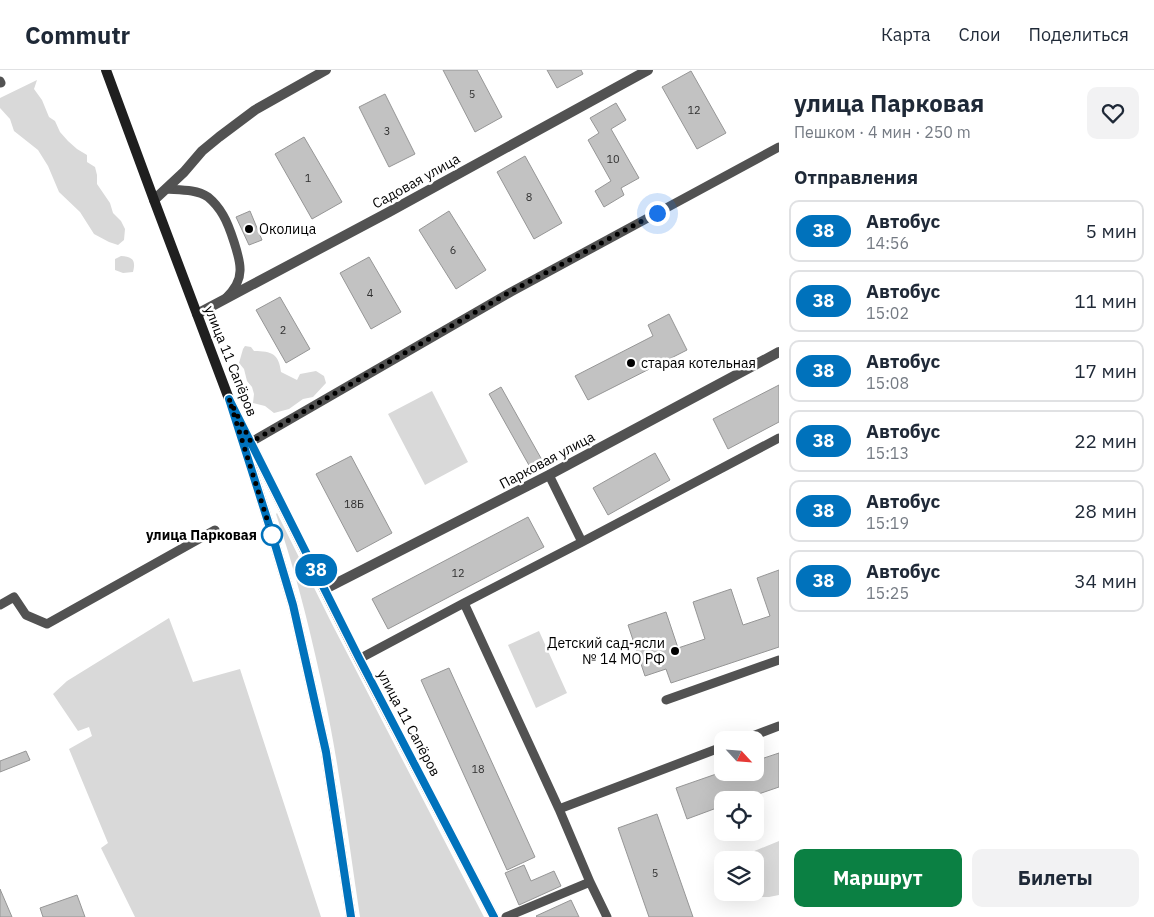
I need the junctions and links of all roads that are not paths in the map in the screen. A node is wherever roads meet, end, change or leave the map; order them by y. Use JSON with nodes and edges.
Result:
{"nodes":[{"id":1,"x":106,"y":70,"type":"edge"},
{"id":2,"x":326,"y":70,"type":"edge"},
{"id":3,"x":648,"y":70,"type":"edge"},
{"id":4,"x":779,"y":147,"type":"edge"},
{"id":5,"x":166,"y":189,"type":"junction"},
{"id":6,"x":154,"y":200,"type":"junction"},
{"id":7,"x":222,"y":301,"type":"junction"},
{"id":8,"x":197,"y":314,"type":"junction"},
{"id":9,"x":779,"y":352,"type":"edge"},
{"id":10,"x":229,"y":399,"type":"junction"},
{"id":11,"x":779,"y":438,"type":"edge"},
{"id":12,"x":251,"y":442,"type":"junction"},
{"id":13,"x":549,"y":475,"type":"junction"},
{"id":14,"x":215,"y":530,"type":"dead end"},
{"id":15,"x":582,"y":542,"type":"junction"},
{"id":16,"x":325,"y":589,"type":"junction"},
{"id":17,"x":464,"y":603,"type":"junction"},
{"id":18,"x":0,"y":605,"type":"edge"},
{"id":19,"x":359,"y":658,"type":"junction"},
{"id":20,"x":779,"y":660,"type":"edge"},
{"id":21,"x":666,"y":700,"type":"dead end"},
{"id":22,"x":779,"y":726,"type":"edge"},
{"id":23,"x":764,"y":732,"type":"edge"},
{"id":24,"x":714,"y":750,"type":"edge"},
{"id":25,"x":559,"y":809,"type":"junction"},
{"id":26,"x":590,"y":882,"type":"junction"},
{"id":27,"x":351,"y":917,"type":"edge"},
{"id":28,"x":494,"y":917,"type":"edge"},
{"id":29,"x":506,"y":917,"type":"edge"},
{"id":30,"x":607,"y":917,"type":"edge"}],
"edges":[{"from":1,"to":6,"type":"main road","name":"улица 11 Сапёров"},
{"from":2,"to":5,"type":"street"},
{"from":3,"to":7,"type":"street","name":"Садовая улица"},
{"from":4,"to":12,"type":"lane"},
{"from":5,"to":6,"type":"street"},
{"from":5,"to":7,"type":"lane"},
{"from":6,"to":8,"type":"main road","name":"улица 11 Сапёров"},
{"from":7,"to":8,"type":"street","name":"Садовая улица"},
{"from":8,"to":10,"type":"main road","name":"улица 11 Сапёров"},
{"from":9,"to":13,"type":"street","name":"Парковая улица"},
{"from":10,"to":12,"type":"main road","name":"улица 11 Сапёров"},
{"from":10,"to":27,"type":"main road"},
{"from":11,"to":15,"type":"lane"},
{"from":12,"to":16,"type":"main road","name":"улица 11 Сапёров"},
{"from":13,"to":15,"type":"lane"},
{"from":13,"to":16,"type":"street","name":"Парковая улица"},
{"from":14,"to":18,"type":"lane"},
{"from":15,"to":17,"type":"lane"},
{"from":16,"to":19,"type":"main road","name":"улица 11 Сапёров"},
{"from":17,"to":19,"type":"lane"},
{"from":17,"to":25,"type":"lane"},
{"from":19,"to":28,"type":"main road","name":"улица 11 Сапёров"},
{"from":20,"to":21,"type":"lane"},
{"from":22,"to":23,"type":"lane"},
{"from":24,"to":25,"type":"lane"},
{"from":25,"to":26,"type":"lane"},
{"from":26,"to":29,"type":"lane"},
{"from":26,"to":30,"type":"lane"}]}
